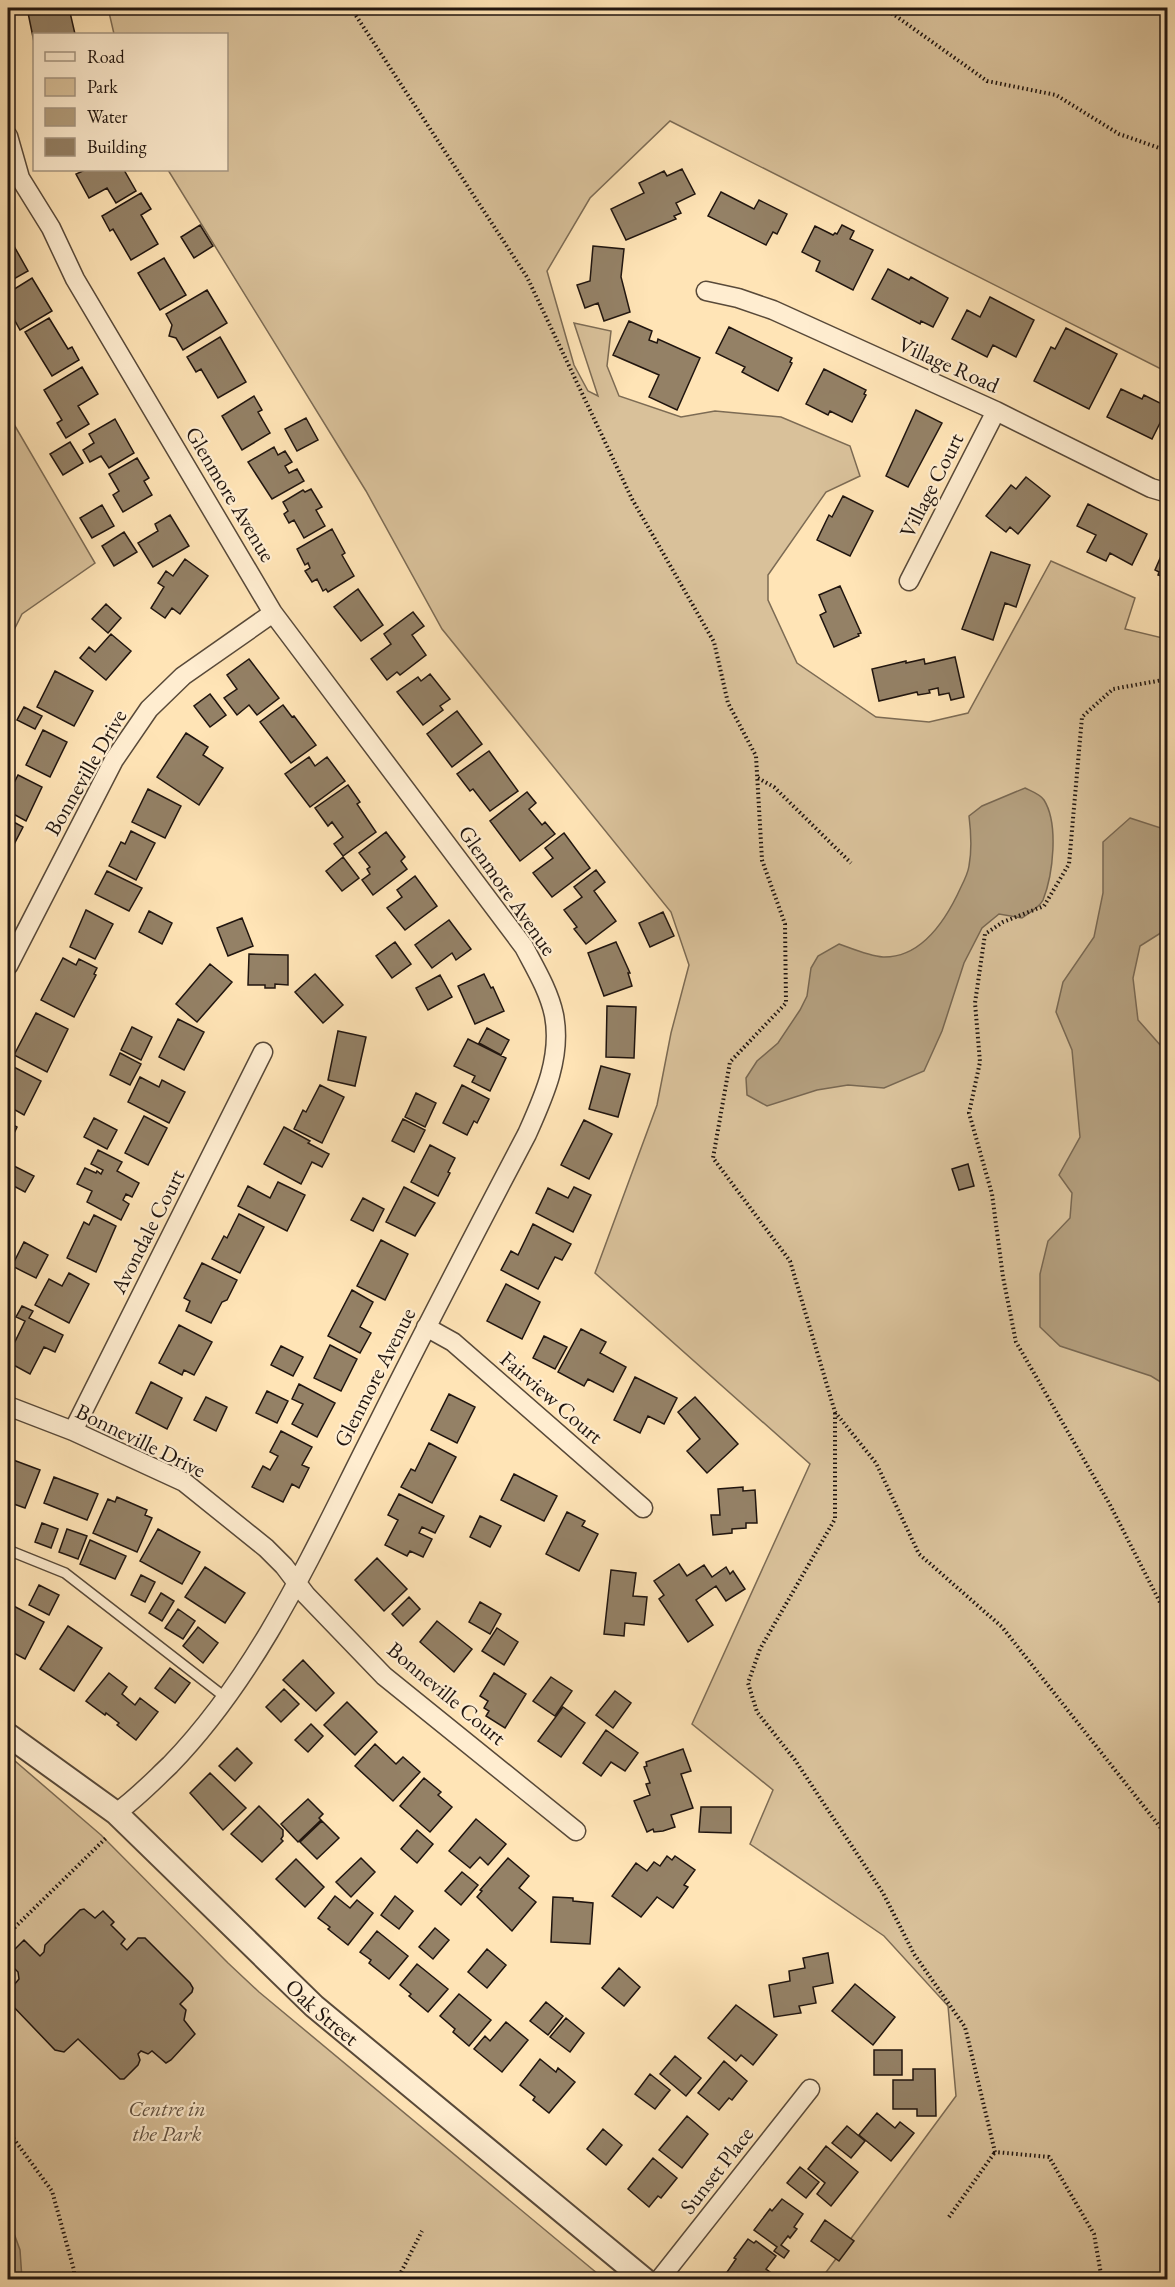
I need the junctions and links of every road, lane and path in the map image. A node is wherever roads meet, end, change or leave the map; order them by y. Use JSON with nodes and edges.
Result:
{"nodes":[{"id":1,"x":351,"y":8,"type":"edge"},
{"id":2,"x":879,"y":8,"type":"edge"},
{"id":3,"x":8,"y":136,"type":"edge"},
{"id":4,"x":1167,"y":151,"type":"edge"},
{"id":5,"x":706,"y":291,"type":"dead end"},
{"id":6,"x":996,"y":411,"type":"junction"},
{"id":7,"x":1167,"y":493,"type":"edge"},
{"id":8,"x":909,"y":581,"type":"dead end"},
{"id":9,"x":273,"y":613,"type":"junction"},
{"id":10,"x":1167,"y":680,"type":"edge"},
{"id":11,"x":757,"y":777,"type":"junction"},
{"id":12,"x":851,"y":863,"type":"dead end"},
{"id":13,"x":8,"y":966,"type":"edge"},
{"id":14,"x":263,"y":1052,"type":"dead end"},
{"id":15,"x":426,"y":1327,"type":"junction"},
{"id":16,"x":8,"y":1406,"type":"edge"},
{"id":17,"x":835,"y":1412,"type":"junction"},
{"id":18,"x":73,"y":1431,"type":"junction"},
{"id":19,"x":643,"y":1508,"type":"dead end"},
{"id":20,"x":8,"y":1550,"type":"edge"},
{"id":21,"x":297,"y":1582,"type":"junction"},
{"id":22,"x":1167,"y":1618,"type":"edge"},
{"id":23,"x":226,"y":1698,"type":"junction"},
{"id":24,"x":8,"y":1735,"type":"edge"},
{"id":25,"x":116,"y":1813,"type":"junction"},
{"id":26,"x":576,"y":1831,"type":"dead end"},
{"id":27,"x":1167,"y":1837,"type":"edge"},
{"id":28,"x":106,"y":1838,"type":"dead end"},
{"id":29,"x":8,"y":1934,"type":"edge"},
{"id":30,"x":810,"y":2089,"type":"dead end"},
{"id":31,"x":8,"y":2131,"type":"edge"},
{"id":32,"x":995,"y":2152,"type":"junction"},
{"id":33,"x":949,"y":2217,"type":"dead end"},
{"id":34,"x":422,"y":2231,"type":"dead end"},
{"id":35,"x":74,"y":2280,"type":"edge"},
{"id":36,"x":397,"y":2280,"type":"edge"},
{"id":37,"x":645,"y":2280,"type":"edge"},
{"id":38,"x":659,"y":2280,"type":"edge"},
{"id":39,"x":1102,"y":2280,"type":"edge"}],
"edges":[{"from":1,"to":11,"type":"path"},
{"from":2,"to":4,"type":"path"},
{"from":3,"to":9,"type":"street","name":"Glenmore Avenue"},
{"from":5,"to":6,"type":"street","name":"Village Road"},
{"from":6,"to":7,"type":"street","name":"Village Road"},
{"from":6,"to":8,"type":"street","name":"Village Court"},
{"from":9,"to":13,"type":"street","name":"Bonneville Drive"},
{"from":9,"to":15,"type":"street","name":"Glenmore Avenue"},
{"from":10,"to":22,"type":"path"},
{"from":11,"to":12,"type":"path"},
{"from":11,"to":17,"type":"path"},
{"from":14,"to":18,"type":"street","name":"Avondale Court"},
{"from":15,"to":19,"type":"street","name":"Fairview Court"},
{"from":15,"to":21,"type":"street","name":"Glenmore Avenue"},
{"from":16,"to":18,"type":"street","name":"Bonneville Drive"},
{"from":17,"to":27,"type":"path"},
{"from":17,"to":32,"type":"path"},
{"from":18,"to":21,"type":"street","name":"Bonneville Drive"},
{"from":20,"to":23,"type":"lane"},
{"from":21,"to":23,"type":"street","name":"Glenmore Avenue"},
{"from":21,"to":26,"type":"street","name":"Bonneville Court"},
{"from":23,"to":25,"type":"street","name":"Glenmore Avenue"},
{"from":24,"to":25,"type":"street","name":"Oak Street"},
{"from":25,"to":37,"type":"street","name":"Oak Street"},
{"from":28,"to":29,"type":"path"},
{"from":30,"to":38,"type":"street","name":"Sunset Place"},
{"from":31,"to":35,"type":"path"},
{"from":32,"to":33,"type":"path"},
{"from":32,"to":39,"type":"path"},
{"from":34,"to":36,"type":"path"}]}
